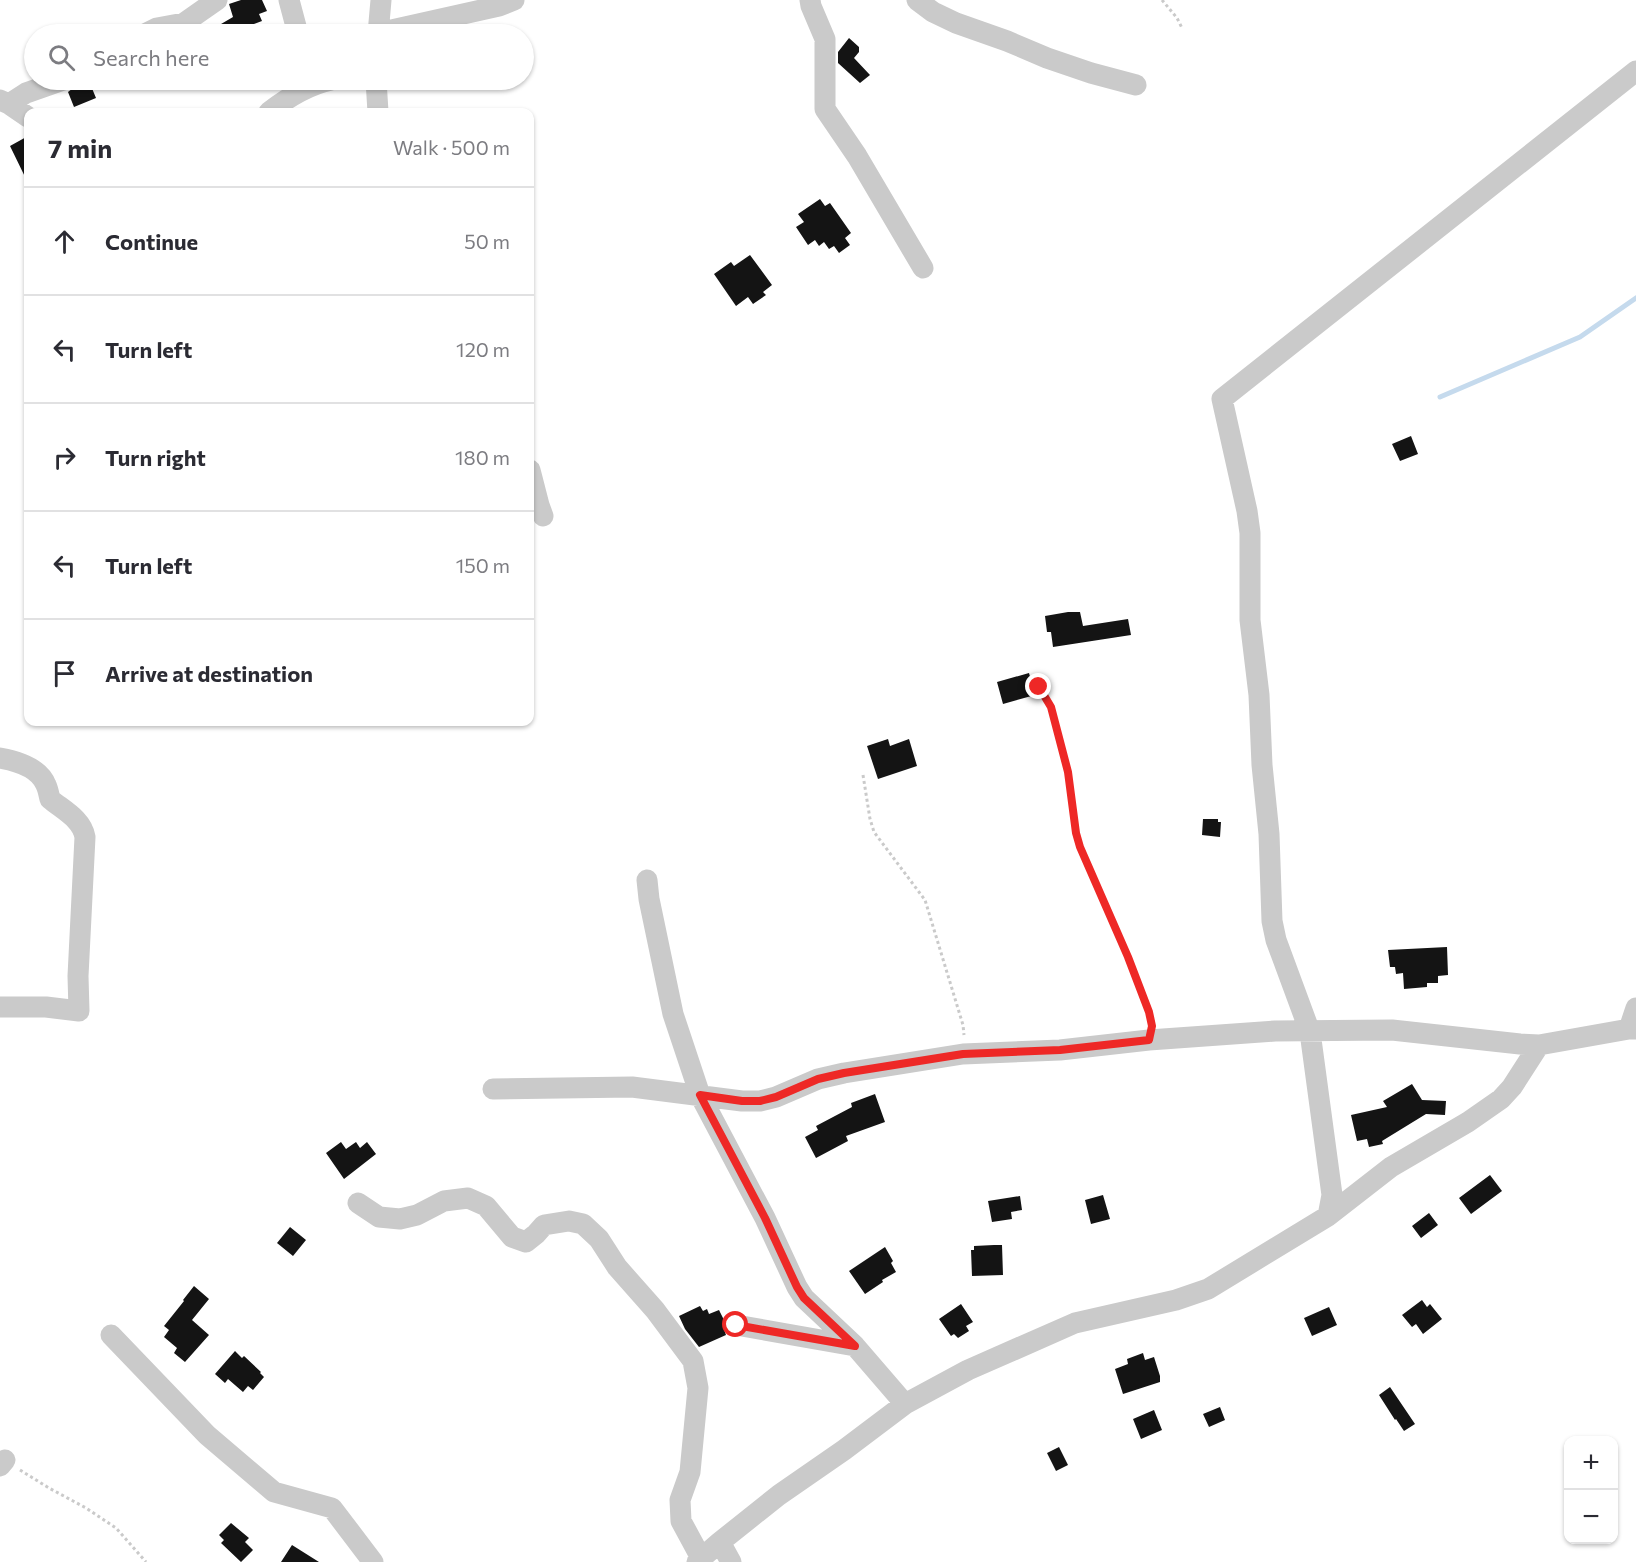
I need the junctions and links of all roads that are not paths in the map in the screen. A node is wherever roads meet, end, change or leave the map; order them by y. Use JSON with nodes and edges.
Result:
{"nodes":[{"id":1,"x":218,"y":0,"type":"edge"},
{"id":2,"x":289,"y":0,"type":"edge"},
{"id":3,"x":381,"y":0,"type":"edge"},
{"id":4,"x":514,"y":0,"type":"edge"},
{"id":5,"x":810,"y":0,"type":"edge"},
{"id":6,"x":917,"y":0,"type":"edge"},
{"id":7,"x":179,"y":24,"type":"edge"},
{"id":8,"x":295,"y":24,"type":"edge"},
{"id":9,"x":379,"y":24,"type":"edge"},
{"id":10,"x":421,"y":24,"type":"edge"},
{"id":11,"x":1636,"y":71,"type":"edge"},
{"id":12,"x":1136,"y":85,"type":"dead end"},
{"id":13,"x":35,"y":90,"type":"edge"},
{"id":14,"x":294,"y":90,"type":"edge"},
{"id":15,"x":377,"y":90,"type":"edge"},
{"id":16,"x":4,"y":102,"type":"edge"},
{"id":17,"x":274,"y":108,"type":"edge"},
{"id":18,"x":378,"y":108,"type":"edge"},
{"id":19,"x":24,"y":114,"type":"edge"},
{"id":20,"x":923,"y":268,"type":"dead end"},
{"id":21,"x":534,"y":488,"type":"edge"},
{"id":22,"x":543,"y":516,"type":"dead end"},
{"id":23,"x":0,"y":758,"type":"edge"},
{"id":24,"x":646,"y":880,"type":"dead end"},
{"id":25,"x":0,"y":1007,"type":"edge"},
{"id":26,"x":1636,"y":1008,"type":"edge"},
{"id":27,"x":1633,"y":1029,"type":"edge"},
{"id":28,"x":1310,"y":1032,"type":"junction"},
{"id":29,"x":1539,"y":1045,"type":"junction"},
{"id":30,"x":493,"y":1089,"type":"dead end"},
{"id":31,"x":700,"y":1095,"type":"junction"},
{"id":32,"x":358,"y":1203,"type":"dead end"},
{"id":33,"x":1328,"y":1216,"type":"junction"},
{"id":34,"x":736,"y":1325,"type":"dead end"},
{"id":35,"x":111,"y":1335,"type":"dead end"},
{"id":36,"x":855,"y":1346,"type":"junction"},
{"id":37,"x":905,"y":1404,"type":"junction"},
{"id":38,"x":720,"y":1542,"type":"junction"},
{"id":39,"x":699,"y":1560,"type":"edge"},
{"id":40,"x":373,"y":1562,"type":"edge"},
{"id":41,"x":731,"y":1562,"type":"edge"}],
"edges":[{"from":1,"to":7,"type":"street"},
{"from":2,"to":8,"type":"street"},
{"from":3,"to":9,"type":"street"},
{"from":4,"to":10,"type":"street"},
{"from":5,"to":20,"type":"street"},
{"from":6,"to":12,"type":"street"},
{"from":11,"to":28,"type":"street"},
{"from":13,"to":16,"type":"street"},
{"from":14,"to":17,"type":"street"},
{"from":15,"to":18,"type":"street"},
{"from":16,"to":19,"type":"street"},
{"from":21,"to":22,"type":"street"},
{"from":23,"to":25,"type":"street"},
{"from":24,"to":31,"type":"street"},
{"from":26,"to":27,"type":"street"},
{"from":27,"to":29,"type":"street"},
{"from":28,"to":29,"type":"street"},
{"from":28,"to":31,"type":"street"},
{"from":28,"to":33,"type":"street"},
{"from":29,"to":33,"type":"street"},
{"from":30,"to":31,"type":"street"},
{"from":31,"to":36,"type":"street"},
{"from":32,"to":39,"type":"street"},
{"from":33,"to":37,"type":"street"},
{"from":34,"to":36,"type":"street"},
{"from":35,"to":40,"type":"street"},
{"from":36,"to":37,"type":"street"},
{"from":37,"to":38,"type":"street"},
{"from":38,"to":39,"type":"street"},
{"from":38,"to":41,"type":"street"}]}
